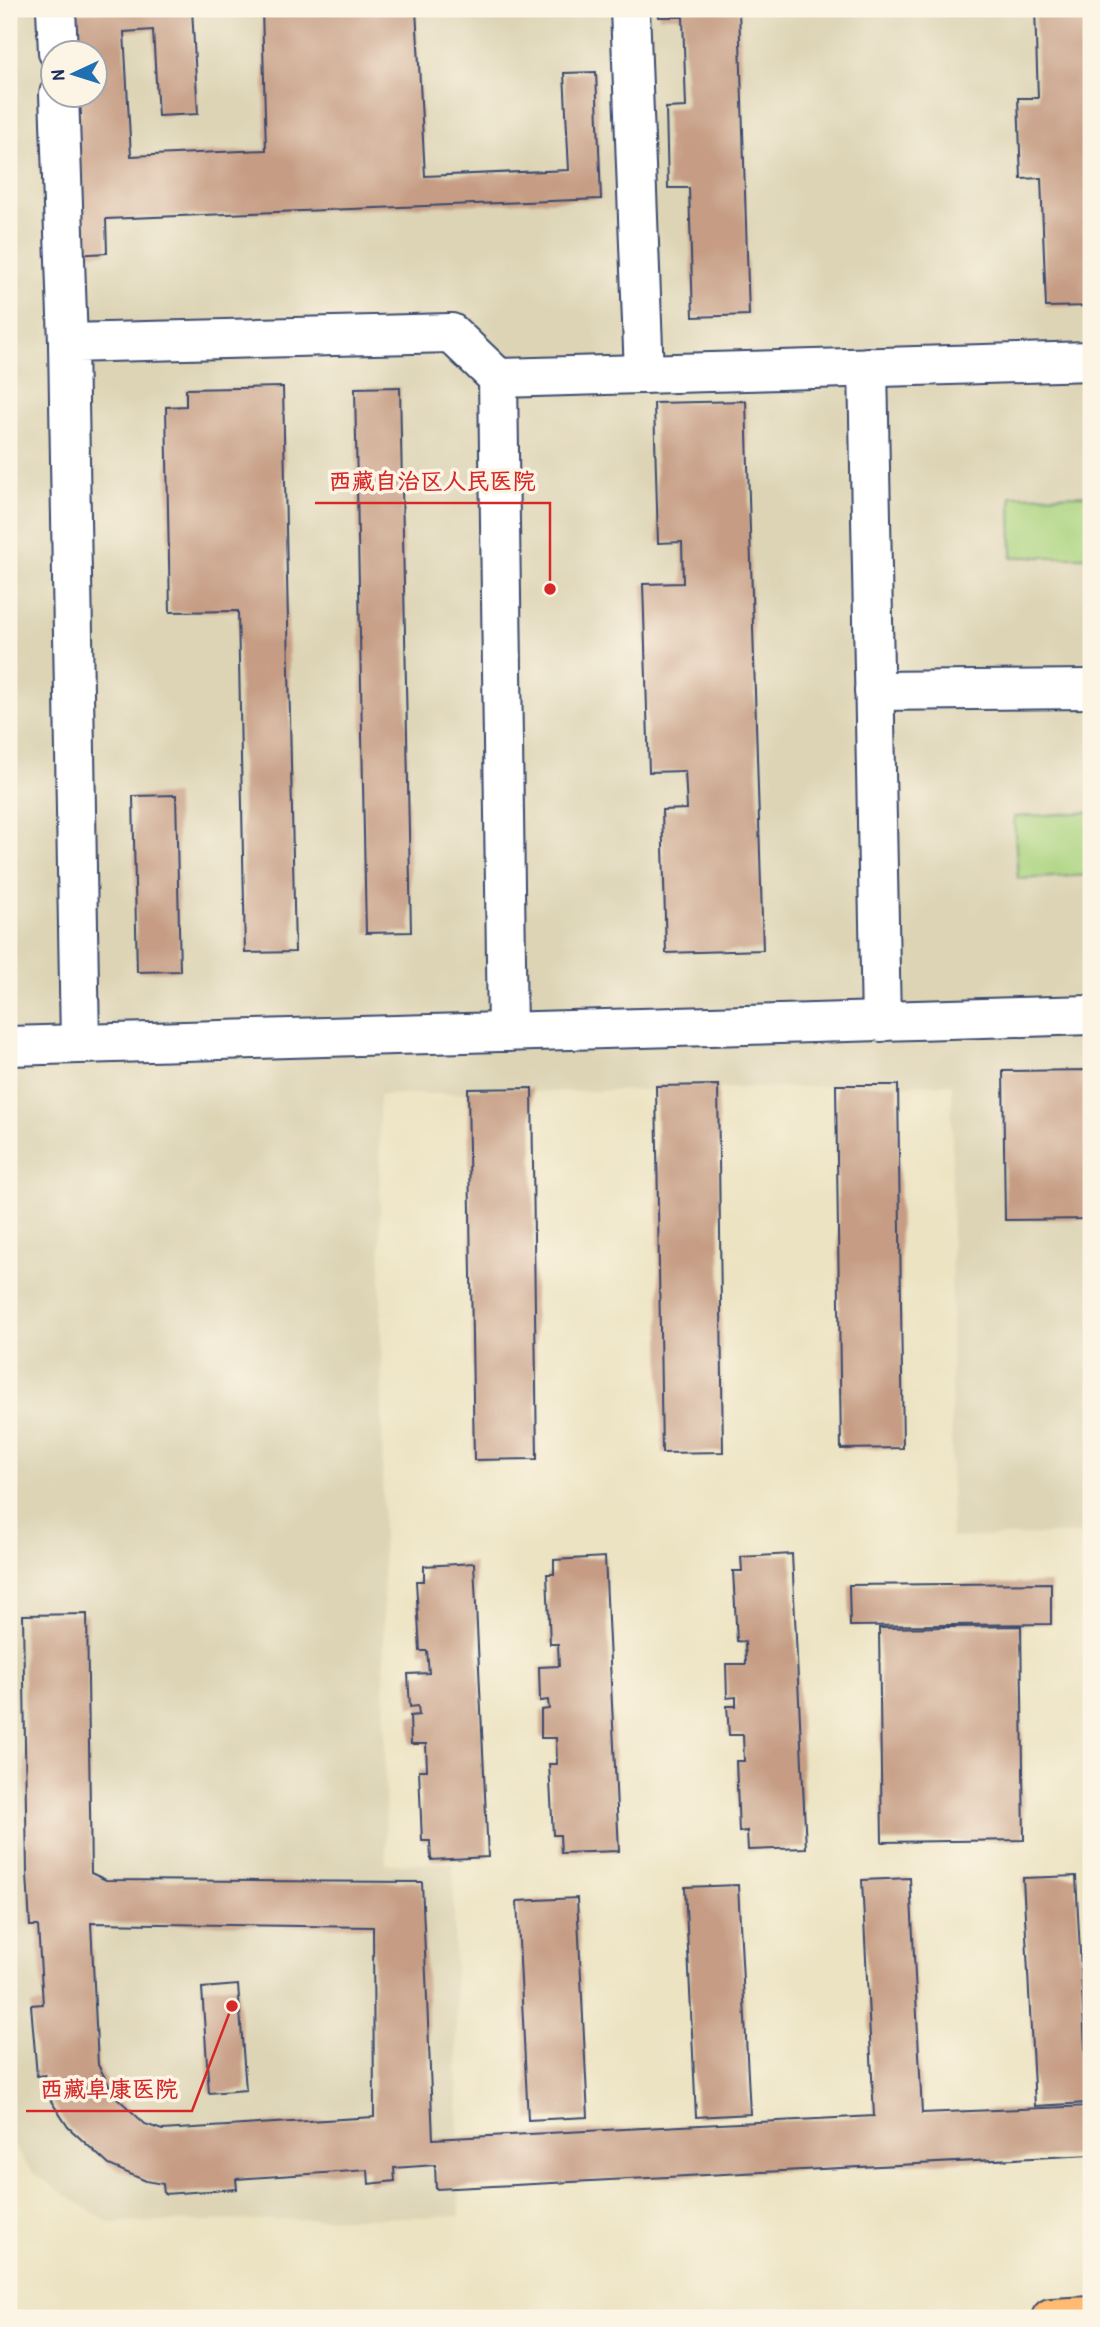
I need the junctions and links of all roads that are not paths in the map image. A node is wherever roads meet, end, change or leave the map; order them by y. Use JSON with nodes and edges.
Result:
{"nodes":[{"id":1,"x":57,"y":9,"type":"edge"},
{"id":2,"x":630,"y":9,"type":"edge"},
{"id":3,"x":58,"y":38,"type":"edge"},
{"id":4,"x":60,"y":108,"type":"edge"},
{"id":5,"x":68,"y":343,"type":"junction"},
{"id":6,"x":1091,"y":361,"type":"edge"},
{"id":7,"x":867,"y":367,"type":"junction"},
{"id":8,"x":644,"y":374,"type":"junction"},
{"id":9,"x":498,"y":379,"type":"junction"},
{"id":10,"x":1091,"y":690,"type":"edge"},
{"id":11,"x":874,"y":691,"type":"junction"},
{"id":12,"x":1091,"y":1016,"type":"edge"},
{"id":13,"x":881,"y":1022,"type":"junction"},
{"id":14,"x":507,"y":1032,"type":"junction"},
{"id":15,"x":79,"y":1043,"type":"junction"},
{"id":16,"x":9,"y":1046,"type":"edge"},
{"id":17,"x":1091,"y":2316,"type":"edge"},
{"id":18,"x":1051,"y":2318,"type":"edge"}],
"edges":[{"from":1,"to":3,"type":"lane"},
{"from":2,"to":8,"type":"lane"},
{"from":4,"to":5,"type":"lane"},
{"from":5,"to":9,"type":"lane"},
{"from":5,"to":15,"type":"lane"},
{"from":6,"to":7,"type":"lane"},
{"from":7,"to":8,"type":"lane"},
{"from":7,"to":11,"type":"lane"},
{"from":8,"to":9,"type":"lane"},
{"from":9,"to":14,"type":"lane"},
{"from":10,"to":11,"type":"lane"},
{"from":11,"to":13,"type":"lane"},
{"from":12,"to":13,"type":"lane"},
{"from":13,"to":14,"type":"lane"},
{"from":14,"to":15,"type":"lane"},
{"from":15,"to":16,"type":"lane"},
{"from":17,"to":18,"type":"main road"}]}
